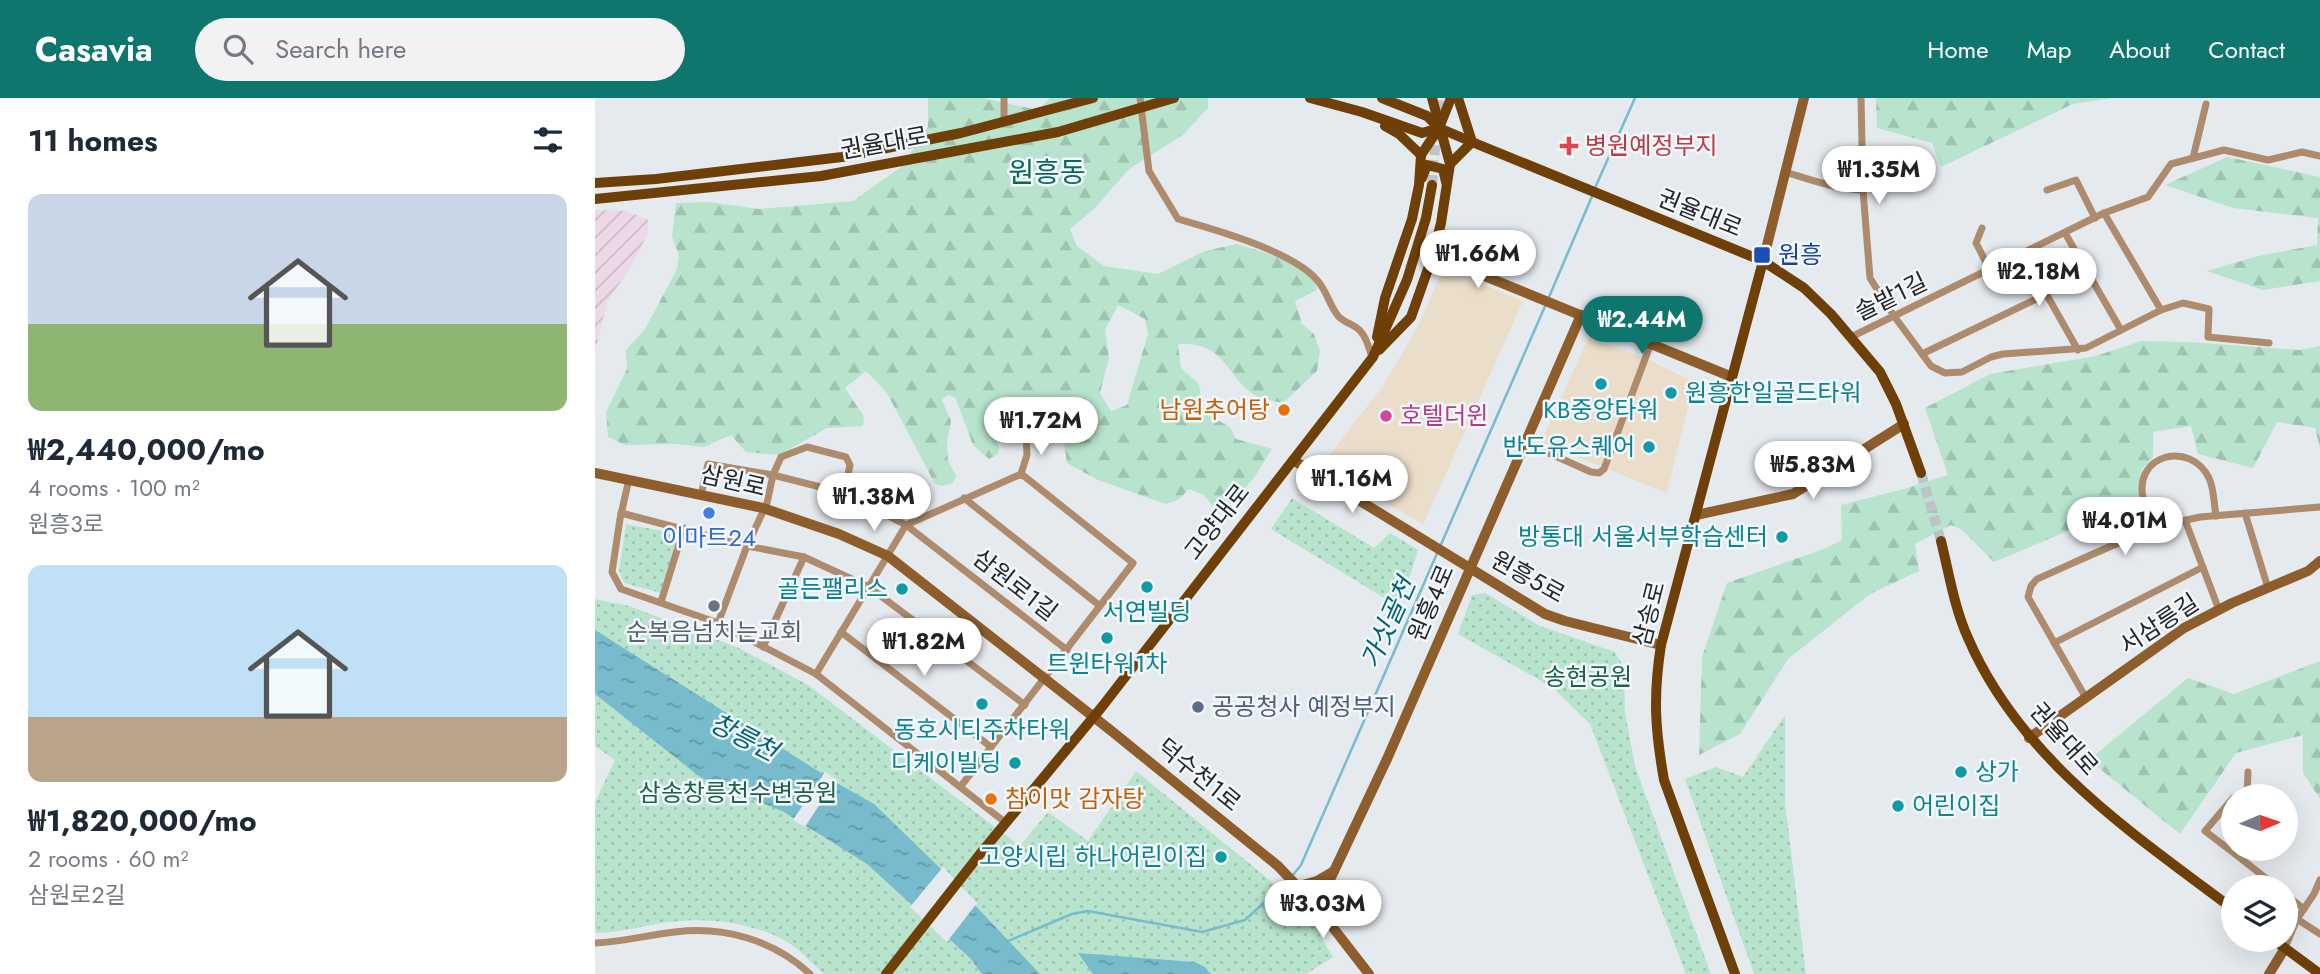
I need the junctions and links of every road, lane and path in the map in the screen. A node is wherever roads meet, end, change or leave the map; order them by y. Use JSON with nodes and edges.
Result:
{"nodes":[{"id":1,"x":1004,"y":98,"type":"edge"},
{"id":2,"x":1093,"y":98,"type":"edge"},
{"id":3,"x":1174,"y":98,"type":"edge"},
{"id":4,"x":1310,"y":98,"type":"edge"},
{"id":5,"x":1382,"y":98,"type":"edge"},
{"id":6,"x":1432,"y":98,"type":"edge"},
{"id":7,"x":1451,"y":98,"type":"edge"},
{"id":8,"x":1458,"y":98,"type":"edge"},
{"id":9,"x":1804,"y":98,"type":"edge"},
{"id":10,"x":1861,"y":98,"type":"edge"},
{"id":11,"x":1141,"y":102,"type":"edge"},
{"id":12,"x":2206,"y":104,"type":"dead end"},
{"id":13,"x":1362,"y":112,"type":"junction"},
{"id":14,"x":1004,"y":122,"type":"junction"},
{"id":15,"x":1439,"y":128,"type":"junction"},
{"id":16,"x":1472,"y":142,"type":"junction"},
{"id":17,"x":1421,"y":155,"type":"junction"},
{"id":18,"x":2320,"y":156,"type":"edge"},
{"id":19,"x":2193,"y":158,"type":"junction"},
{"id":20,"x":1450,"y":164,"type":"junction"},
{"id":21,"x":1785,"y":172,"type":"junction"},
{"id":22,"x":595,"y":183,"type":"edge"},
{"id":23,"x":1419,"y":185,"type":"junction"},
{"id":24,"x":1432,"y":185,"type":"tunnel mouth"},
{"id":25,"x":1448,"y":188,"type":"junction"},
{"id":26,"x":1863,"y":190,"type":"junction"},
{"id":27,"x":2047,"y":190,"type":"dead end"},
{"id":28,"x":595,"y":199,"type":"edge"},
{"id":29,"x":2104,"y":214,"type":"junction"},
{"id":30,"x":2095,"y":218,"type":"junction"},
{"id":31,"x":1982,"y":228,"type":"dead end"},
{"id":32,"x":2065,"y":233,"type":"junction"},
{"id":33,"x":2023,"y":253,"type":"junction"},
{"id":34,"x":1433,"y":255,"type":"junction"},
{"id":35,"x":1763,"y":261,"type":"junction"},
{"id":36,"x":1990,"y":270,"type":"junction"},
{"id":37,"x":2047,"y":294,"type":"junction"},
{"id":38,"x":2161,"y":310,"type":"junction"},
{"id":39,"x":1581,"y":315,"type":"junction"},
{"id":40,"x":1894,"y":316,"type":"junction"},
{"id":41,"x":2121,"y":330,"type":"junction"},
{"id":42,"x":1851,"y":338,"type":"junction"},
{"id":43,"x":1651,"y":343,"type":"junction"},
{"id":44,"x":2269,"y":343,"type":"dead end"},
{"id":45,"x":2078,"y":350,"type":"junction"},
{"id":46,"x":1922,"y":354,"type":"junction"},
{"id":47,"x":1373,"y":357,"type":"junction"},
{"id":48,"x":1732,"y":377,"type":"junction"},
{"id":49,"x":1904,"y":424,"type":"junction"},
{"id":50,"x":1026,"y":435,"type":"dead end"},
{"id":51,"x":1524,"y":442,"type":"junction"},
{"id":52,"x":1293,"y":460,"type":"junction"},
{"id":53,"x":595,"y":473,"type":"edge"},
{"id":54,"x":1921,"y":473,"type":"tunnel mouth"},
{"id":55,"x":773,"y":474,"type":"junction"},
{"id":56,"x":1021,"y":474,"type":"junction"},
{"id":57,"x":629,"y":479,"type":"junction"},
{"id":58,"x":844,"y":493,"type":"junction"},
{"id":59,"x":701,"y":495,"type":"junction"},
{"id":60,"x":964,"y":498,"type":"junction"},
{"id":61,"x":763,"y":508,"type":"junction"},
{"id":62,"x":2320,"y":508,"type":"edge"},
{"id":63,"x":621,"y":513,"type":"junction"},
{"id":64,"x":2245,"y":513,"type":"junction"},
{"id":65,"x":1696,"y":515,"type":"junction"},
{"id":66,"x":2216,"y":516,"type":"junction"},
{"id":67,"x":2185,"y":520,"type":"junction"},
{"id":68,"x":906,"y":525,"type":"junction"},
{"id":69,"x":684,"y":528,"type":"junction"},
{"id":70,"x":2156,"y":529,"type":"junction"},
{"id":71,"x":1941,"y":541,"type":"tunnel mouth"},
{"id":72,"x":747,"y":545,"type":"junction"},
{"id":73,"x":888,"y":556,"type":"junction"},
{"id":74,"x":804,"y":557,"type":"junction"},
{"id":75,"x":2320,"y":561,"type":"edge"},
{"id":76,"x":2203,"y":567,"type":"junction"},
{"id":77,"x":1469,"y":568,"type":"junction"},
{"id":78,"x":869,"y":587,"type":"junction"},
{"id":79,"x":2269,"y":587,"type":"junction"},
{"id":80,"x":661,"y":602,"type":"junction"},
{"id":81,"x":1100,"y":606,"type":"junction"},
{"id":82,"x":2219,"y":610,"type":"junction"},
{"id":83,"x":718,"y":623,"type":"junction"},
{"id":84,"x":841,"y":632,"type":"junction"},
{"id":85,"x":2054,"y":643,"type":"junction"},
{"id":86,"x":1661,"y":645,"type":"junction"},
{"id":87,"x":763,"y":647,"type":"junction"},
{"id":88,"x":1067,"y":650,"type":"junction"},
{"id":89,"x":816,"y":674,"type":"junction"},
{"id":90,"x":1045,"y":679,"type":"junction"},
{"id":91,"x":2086,"y":698,"type":"junction"},
{"id":92,"x":1025,"y":705,"type":"junction"},
{"id":93,"x":1094,"y":717,"type":"junction"},
{"id":94,"x":2029,"y":738,"type":"junction"},
{"id":95,"x":991,"y":747,"type":"junction"},
{"id":96,"x":2248,"y":772,"type":"dead end"},
{"id":97,"x":2248,"y":784,"type":"edge"},
{"id":98,"x":961,"y":786,"type":"junction"},
{"id":99,"x":2221,"y":812,"type":"edge"},
{"id":100,"x":1006,"y":822,"type":"junction"},
{"id":101,"x":2221,"y":841,"type":"edge"},
{"id":102,"x":2249,"y":861,"type":"edge"},
{"id":103,"x":1334,"y":870,"type":"junction"},
{"id":104,"x":2264,"y":875,"type":"edge"},
{"id":105,"x":2320,"y":880,"type":"edge"},
{"id":106,"x":1303,"y":886,"type":"junction"},
{"id":107,"x":2221,"y":900,"type":"edge"},
{"id":108,"x":2298,"y":904,"type":"edge"},
{"id":109,"x":1317,"y":907,"type":"junction"},
{"id":110,"x":2304,"y":909,"type":"junction"},
{"id":111,"x":2298,"y":918,"type":"edge"},
{"id":112,"x":2298,"y":920,"type":"edge"},
{"id":113,"x":2320,"y":934,"type":"edge"},
{"id":114,"x":595,"y":943,"type":"edge"},
{"id":115,"x":2283,"y":952,"type":"edge"},
{"id":116,"x":2290,"y":952,"type":"edge"},
{"id":117,"x":810,"y":974,"type":"edge"},
{"id":118,"x":886,"y":974,"type":"edge"},
{"id":119,"x":1369,"y":974,"type":"edge"},
{"id":120,"x":1735,"y":974,"type":"edge"},
{"id":121,"x":2269,"y":974,"type":"edge"},
{"id":122,"x":2320,"y":974,"type":"edge"}],
"edges":[{"from":1,"to":14,"type":"street"},
{"from":2,"to":14,"type":"main road","name":"권율대로"},
{"from":3,"to":11,"type":"main road","name":"권율대로"},
{"from":4,"to":13,"type":"main road"},
{"from":5,"to":15,"type":"main road"},
{"from":6,"to":15,"type":"main road"},
{"from":7,"to":15,"type":"main road"},
{"from":8,"to":16,"type":"main road"},
{"from":9,"to":21,"type":"street"},
{"from":10,"to":26,"type":"street"},
{"from":11,"to":28,"type":"main road","name":"권율대로"},
{"from":11,"to":47,"type":"street"},
{"from":12,"to":19,"type":"street"},
{"from":13,"to":15,"type":"main road"},
{"from":13,"to":17,"type":"main road"},
{"from":14,"to":22,"type":"main road","name":"권율대로"},
{"from":15,"to":16,"type":"main road"},
{"from":15,"to":17,"type":"main road"},
{"from":15,"to":20,"type":"main road"},
{"from":16,"to":20,"type":"main road"},
{"from":16,"to":35,"type":"main road","name":"권율대로"},
{"from":17,"to":23,"type":"main road"},
{"from":18,"to":19,"type":"street","name":"솔밭1길"},
{"from":19,"to":29,"type":"street","name":"솔밭1길"},
{"from":20,"to":25,"type":"main road"},
{"from":21,"to":26,"type":"street"},
{"from":21,"to":35,"type":"street"},
{"from":23,"to":25,"type":"main road"},
{"from":23,"to":47,"type":"main road"},
{"from":24,"to":47,"type":"main road","name":"고양대로"},
{"from":25,"to":34,"type":"main road"},
{"from":26,"to":40,"type":"street"},
{"from":27,"to":30,"type":"street"},
{"from":29,"to":30,"type":"street","name":"솔밭1길"},
{"from":29,"to":38,"type":"street"},
{"from":30,"to":32,"type":"street","name":"솔밭1길"},
{"from":31,"to":36,"type":"street"},
{"from":32,"to":33,"type":"street","name":"솔밭1길"},
{"from":32,"to":41,"type":"street"},
{"from":33,"to":36,"type":"street","name":"솔밭1길"},
{"from":33,"to":37,"type":"street"},
{"from":34,"to":39,"type":"street"},
{"from":34,"to":47,"type":"main road"},
{"from":35,"to":42,"type":"main road","name":"권율대로"},
{"from":35,"to":48,"type":"main road","name":"삼송로"},
{"from":36,"to":40,"type":"street","name":"솔밭1길"},
{"from":37,"to":45,"type":"street"},
{"from":37,"to":46,"type":"street"},
{"from":38,"to":41,"type":"street"},
{"from":38,"to":44,"type":"street"},
{"from":39,"to":43,"type":"street"},
{"from":39,"to":51,"type":"street","name":"원흥4로"},
{"from":40,"to":42,"type":"street","name":"솔밭1길"},
{"from":40,"to":46,"type":"street"},
{"from":41,"to":45,"type":"street"},
{"from":42,"to":49,"type":"main road","name":"권율대로"},
{"from":43,"to":48,"type":"street"},
{"from":43,"to":51,"type":"street"},
{"from":45,"to":46,"type":"street"},
{"from":47,"to":52,"type":"main road","name":"고양대로"},
{"from":48,"to":65,"type":"main road","name":"삼송로"},
{"from":49,"to":54,"type":"main road","name":"권율대로"},
{"from":49,"to":65,"type":"street"},
{"from":50,"to":56,"type":"street"},
{"from":51,"to":77,"type":"street","name":"원흥4로"},
{"from":52,"to":77,"type":"street","name":"원흥5로"},
{"from":52,"to":93,"type":"main road","name":"고양대로"},
{"from":53,"to":57,"type":"street","name":"삼원로"},
{"from":55,"to":58,"type":"street","name":"삼원로1길"},
{"from":55,"to":58,"type":"street"},
{"from":55,"to":59,"type":"street","name":"삼원로1길"},
{"from":55,"to":61,"type":"street"},
{"from":56,"to":60,"type":"street"},
{"from":56,"to":81,"type":"street","name":"삼원로1길"},
{"from":57,"to":59,"type":"street","name":"삼원로"},
{"from":57,"to":63,"type":"street"},
{"from":58,"to":68,"type":"street","name":"삼원로1길"},
{"from":59,"to":61,"type":"street","name":"삼원로"},
{"from":60,"to":68,"type":"street"},
{"from":60,"to":81,"type":"street","name":"삼원로1길"},
{"from":61,"to":72,"type":"street"},
{"from":61,"to":73,"type":"street","name":"삼원로"},
{"from":62,"to":64,"type":"street"},
{"from":63,"to":69,"type":"street"},
{"from":63,"to":80,"type":"street"},
{"from":64,"to":66,"type":"street"},
{"from":64,"to":79,"type":"street"},
{"from":65,"to":86,"type":"main road","name":"삼송로"},
{"from":66,"to":67,"type":"street"},
{"from":66,"to":70,"type":"street"},
{"from":67,"to":70,"type":"street"},
{"from":67,"to":76,"type":"street"},
{"from":68,"to":73,"type":"street"},
{"from":68,"to":88,"type":"street","name":"삼원로1길"},
{"from":69,"to":72,"type":"street"},
{"from":69,"to":80,"type":"street"},
{"from":70,"to":85,"type":"street"},
{"from":71,"to":94,"type":"main road","name":"권율대로"},
{"from":72,"to":74,"type":"street"},
{"from":72,"to":83,"type":"street"},
{"from":73,"to":78,"type":"street"},
{"from":73,"to":90,"type":"street","name":"삼원로"},
{"from":74,"to":78,"type":"street"},
{"from":74,"to":87,"type":"street"},
{"from":75,"to":79,"type":"street","name":"서삼릉길"},
{"from":76,"to":82,"type":"street"},
{"from":76,"to":85,"type":"street"},
{"from":77,"to":86,"type":"street","name":"원흥5로"},
{"from":77,"to":103,"type":"street","name":"원흥4로"},
{"from":78,"to":84,"type":"street"},
{"from":78,"to":92,"type":"street"},
{"from":79,"to":82,"type":"street","name":"서삼릉길"},
{"from":80,"to":83,"type":"street"},
{"from":81,"to":88,"type":"street","name":"삼원로1길"},
{"from":82,"to":91,"type":"street","name":"서삼릉길"},
{"from":83,"to":87,"type":"street"},
{"from":84,"to":89,"type":"street"},
{"from":84,"to":95,"type":"street"},
{"from":85,"to":91,"type":"street"},
{"from":86,"to":120,"type":"main road","name":"삼송로"},
{"from":87,"to":89,"type":"street"},
{"from":88,"to":90,"type":"street","name":"삼원로1길"},
{"from":89,"to":98,"type":"street"},
{"from":90,"to":92,"type":"street","name":"삼원로1길"},
{"from":90,"to":93,"type":"street","name":"삼원로"},
{"from":91,"to":94,"type":"street","name":"서삼릉길"},
{"from":92,"to":95,"type":"street","name":"삼원로1길"},
{"from":93,"to":100,"type":"main road","name":"고양대로"},
{"from":93,"to":106,"type":"street","name":"덕수천1로"},
{"from":94,"to":107,"type":"main road","name":"권율대로"},
{"from":95,"to":98,"type":"street","name":"삼원로1길"},
{"from":96,"to":97,"type":"street"},
{"from":98,"to":100,"type":"street"},
{"from":99,"to":101,"type":"street"},
{"from":100,"to":118,"type":"main road","name":"고양대로"},
{"from":102,"to":104,"type":"street"},
{"from":103,"to":106,"type":"street"},
{"from":103,"to":109,"type":"street","name":"원흥4로"},
{"from":105,"to":110,"type":"street"},
{"from":106,"to":109,"type":"street"},
{"from":108,"to":110,"type":"street"},
{"from":109,"to":119,"type":"street"},
{"from":110,"to":111,"type":"street"},
{"from":112,"to":113,"type":"street"},
{"from":114,"to":117,"type":"street"},
{"from":115,"to":121,"type":"street"},
{"from":116,"to":122,"type":"main road"}]}
